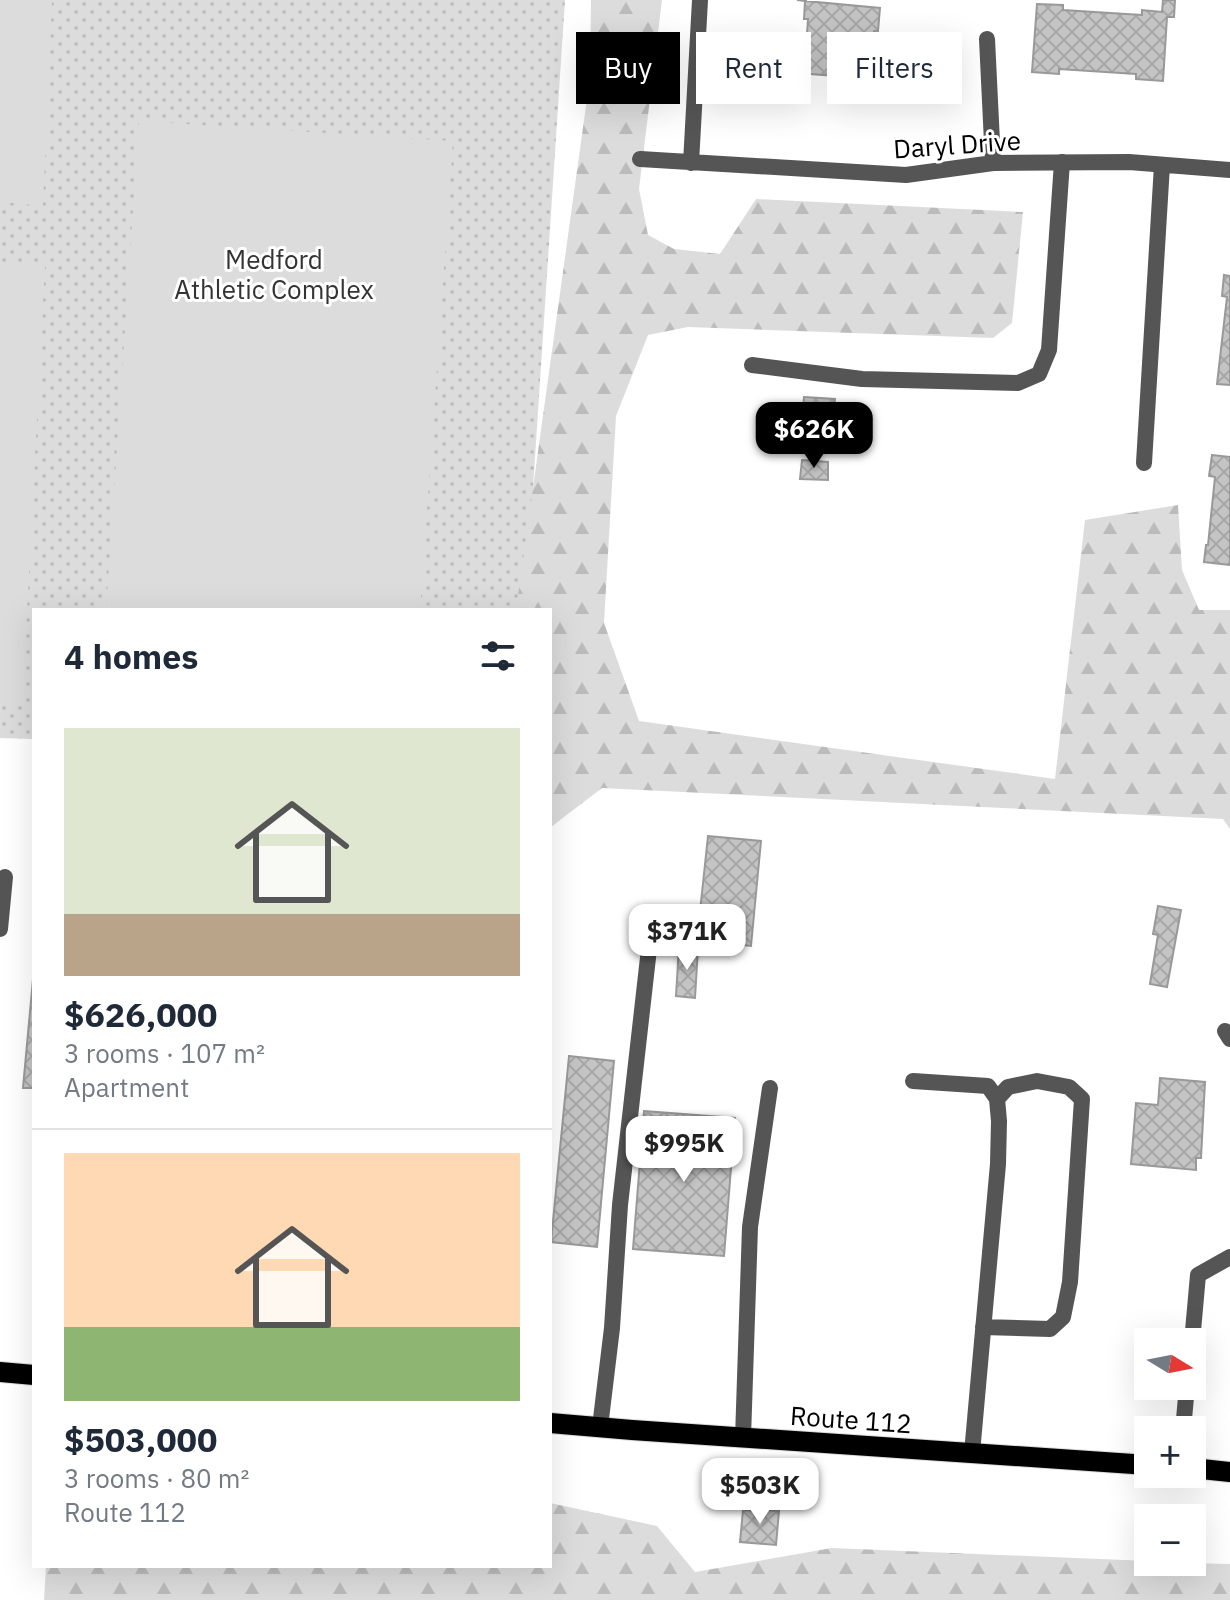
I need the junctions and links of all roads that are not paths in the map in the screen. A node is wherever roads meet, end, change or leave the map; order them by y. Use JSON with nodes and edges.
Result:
{"nodes":[{"id":1,"x":700,"y":0,"type":"edge"},
{"id":2,"x":987,"y":39,"type":"dead end"},
{"id":3,"x":640,"y":159,"type":"dead end"},
{"id":4,"x":1062,"y":162,"type":"junction"},
{"id":5,"x":691,"y":163,"type":"junction"},
{"id":6,"x":993,"y":163,"type":"junction"},
{"id":7,"x":1162,"y":165,"type":"junction"},
{"id":8,"x":1230,"y":170,"type":"edge"},
{"id":9,"x":752,"y":365,"type":"dead end"},
{"id":10,"x":1144,"y":463,"type":"dead end"},
{"id":11,"x":5,"y":877,"type":"dead end"},
{"id":12,"x":0,"y":929,"type":"edge"},
{"id":13,"x":650,"y":940,"type":"dead end"},
{"id":14,"x":913,"y":1081,"type":"dead end"},
{"id":15,"x":770,"y":1088,"type":"dead end"},
{"id":16,"x":997,"y":1099,"type":"junction"},
{"id":17,"x":1230,"y":1257,"type":"edge"},
{"id":18,"x":983,"y":1327,"type":"junction"},
{"id":19,"x":1193,"y":1328,"type":"edge"},
{"id":20,"x":0,"y":1372,"type":"edge"},
{"id":21,"x":32,"y":1375,"type":"edge"},
{"id":22,"x":552,"y":1423,"type":"edge"},
{"id":23,"x":600,"y":1427,"type":"junction"},
{"id":24,"x":743,"y":1438,"type":"junction"},
{"id":25,"x":972,"y":1453,"type":"junction"},
{"id":26,"x":1134,"y":1464,"type":"edge"},
{"id":27,"x":1206,"y":1469,"type":"edge"},
{"id":28,"x":1230,"y":1472,"type":"edge"}],
"edges":[{"from":1,"to":5,"type":"street"},
{"from":2,"to":6,"type":"street"},
{"from":3,"to":5,"type":"street","name":"Daryl Drive"},
{"from":4,"to":6,"type":"street","name":"Daryl Drive"},
{"from":4,"to":7,"type":"street","name":"Daryl Drive"},
{"from":4,"to":9,"type":"street"},
{"from":5,"to":6,"type":"street","name":"Daryl Drive"},
{"from":7,"to":8,"type":"street","name":"Daryl Drive"},
{"from":7,"to":10,"type":"street"},
{"from":11,"to":12,"type":"street"},
{"from":13,"to":23,"type":"street"},
{"from":14,"to":16,"type":"street"},
{"from":15,"to":24,"type":"street"},
{"from":16,"to":18,"type":"street"},
{"from":16,"to":18,"type":"street"},
{"from":17,"to":19,"type":"street"},
{"from":18,"to":25,"type":"street"},
{"from":20,"to":21,"type":"main road"},
{"from":22,"to":23,"type":"main road","name":"Route 112"},
{"from":23,"to":24,"type":"main road","name":"Route 112"},
{"from":24,"to":25,"type":"main road","name":"Route 112"},
{"from":25,"to":26,"type":"main road","name":"Route 112"},
{"from":27,"to":28,"type":"main road"}]}
